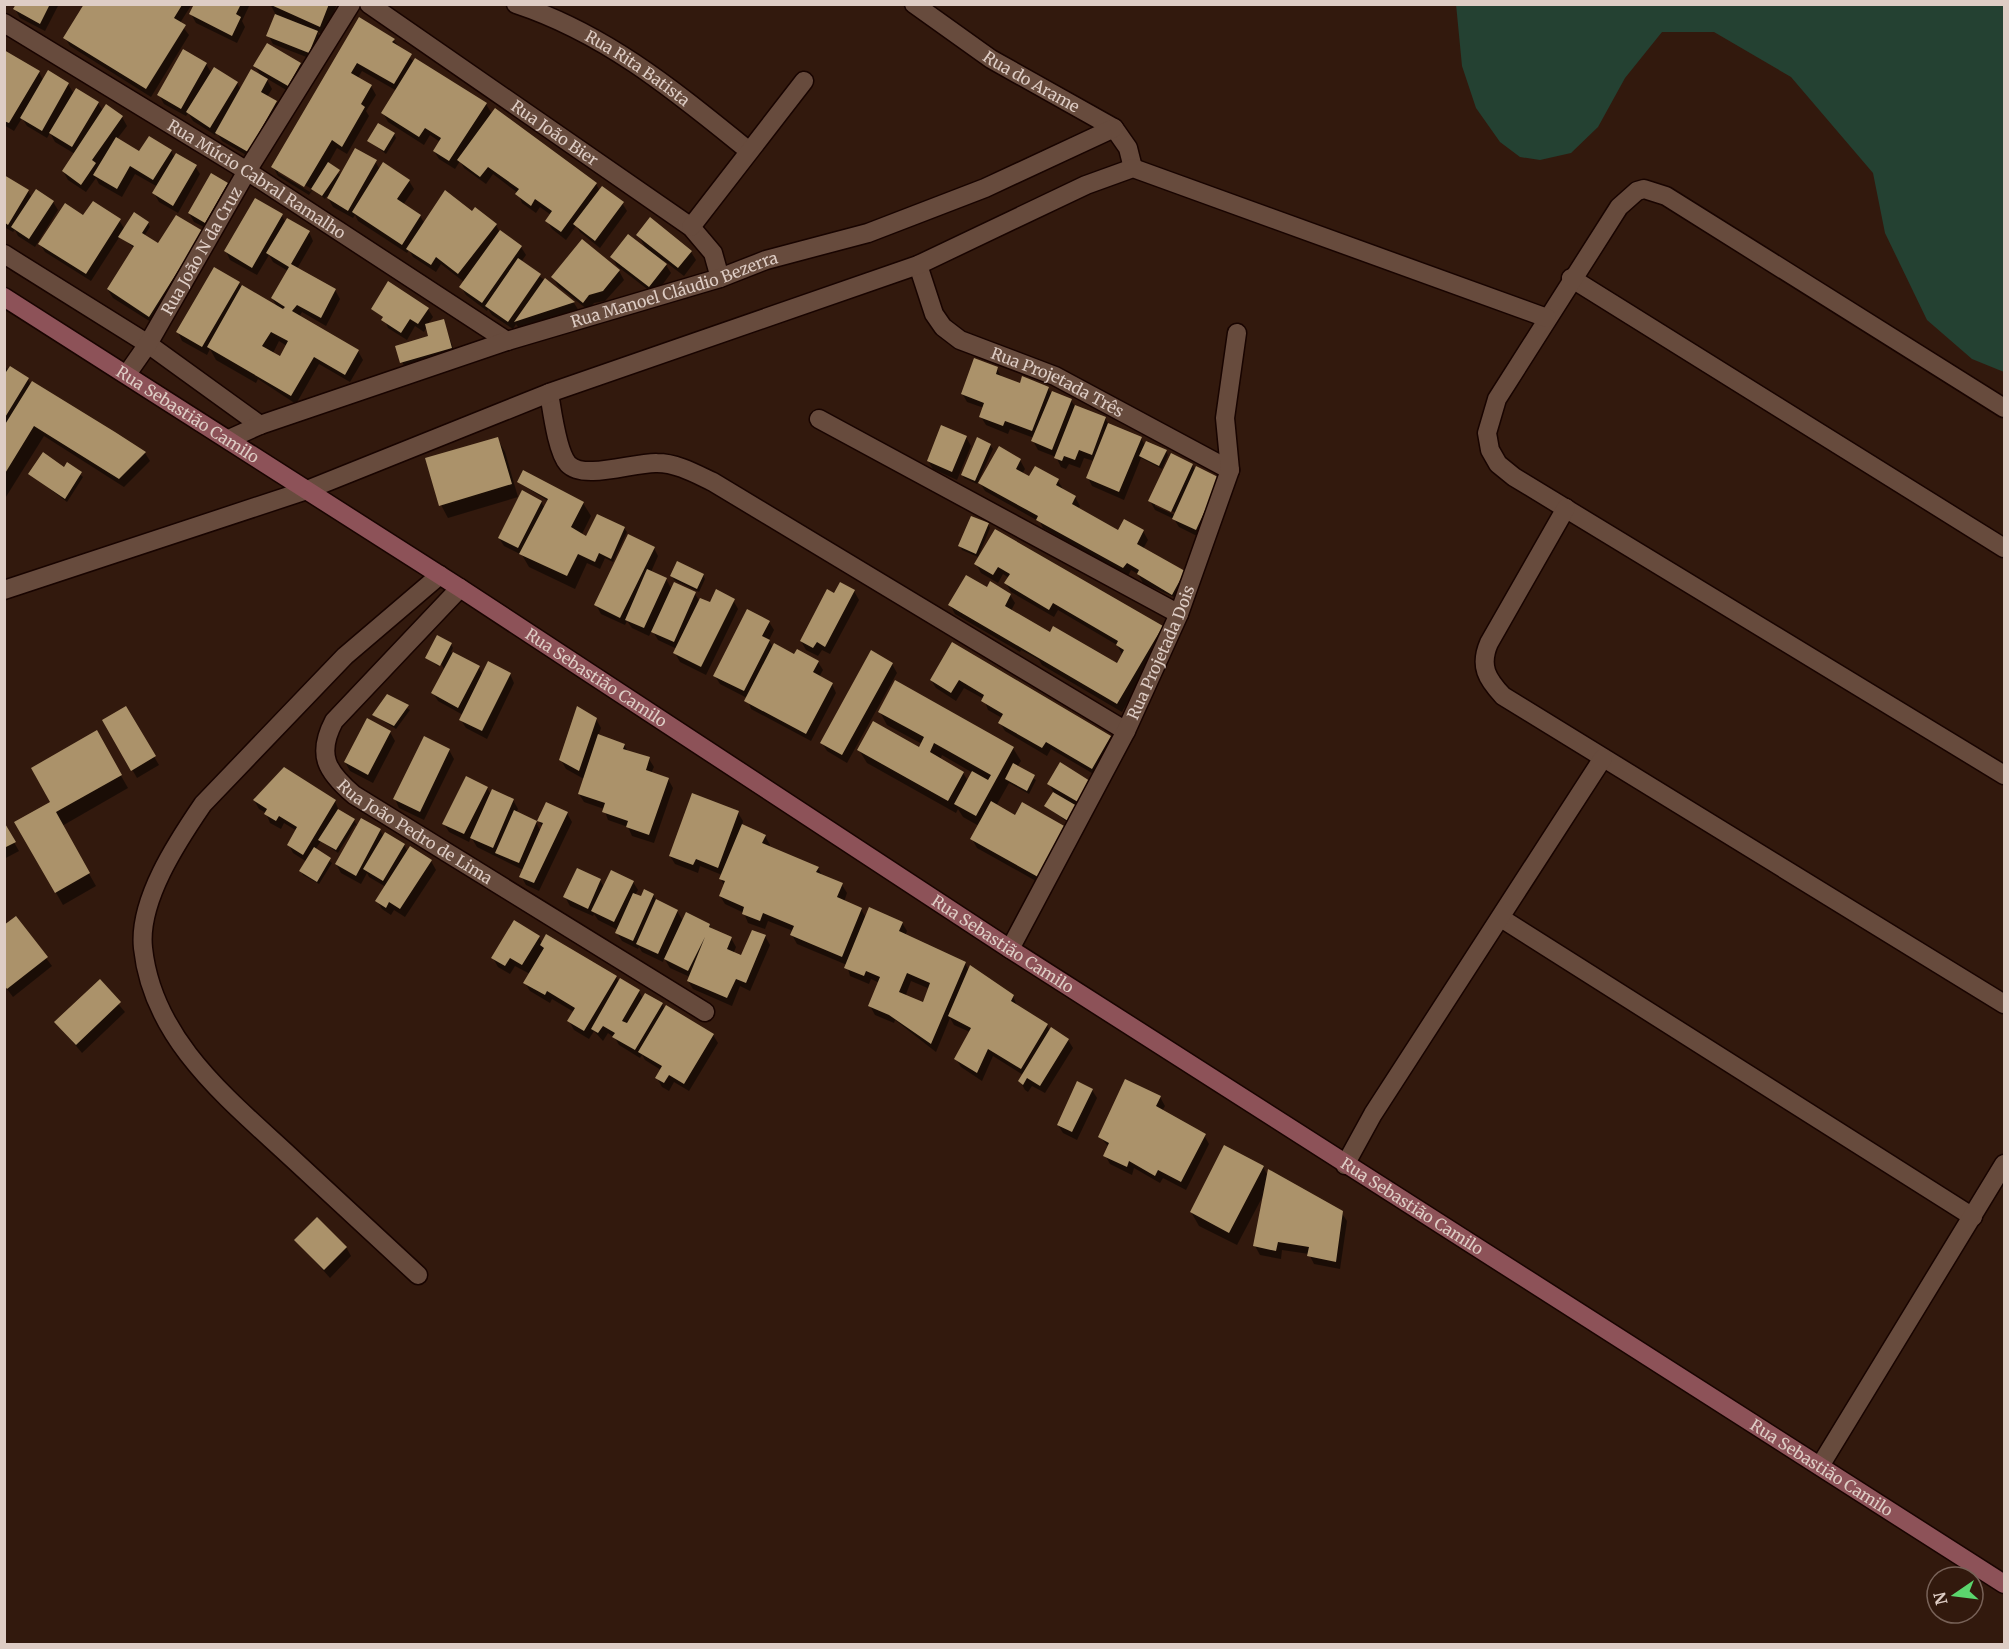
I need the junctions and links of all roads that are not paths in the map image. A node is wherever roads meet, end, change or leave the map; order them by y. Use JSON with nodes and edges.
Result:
{"nodes":[{"id":1,"x":351,"y":4,"type":"edge"},
{"id":2,"x":369,"y":4,"type":"edge"},
{"id":3,"x":516,"y":4,"type":"edge"},
{"id":4,"x":914,"y":4,"type":"edge"},
{"id":5,"x":4,"y":23,"type":"edge"},
{"id":6,"x":804,"y":81,"type":"dead end"},
{"id":7,"x":1114,"y":128,"type":"junction"},
{"id":8,"x":749,"y":152,"type":"junction"},
{"id":9,"x":1133,"y":168,"type":"junction"},
{"id":10,"x":247,"y":171,"type":"junction"},
{"id":11,"x":691,"y":227,"type":"junction"},
{"id":12,"x":4,"y":254,"type":"edge"},
{"id":13,"x":918,"y":265,"type":"junction"},
{"id":14,"x":720,"y":278,"type":"junction"},
{"id":15,"x":1571,"y":278,"type":"junction"},
{"id":16,"x":4,"y":297,"type":"edge"},
{"id":17,"x":1547,"y":318,"type":"junction"},
{"id":18,"x":1237,"y":333,"type":"dead end"},
{"id":19,"x":507,"y":341,"type":"junction"},
{"id":20,"x":148,"y":344,"type":"junction"},
{"id":21,"x":127,"y":374,"type":"junction"},
{"id":22,"x":549,"y":393,"type":"junction"},
{"id":23,"x":2004,"y":408,"type":"edge"},
{"id":24,"x":819,"y":419,"type":"dead end"},
{"id":25,"x":260,"y":425,"type":"junction"},
{"id":26,"x":229,"y":439,"type":"junction"},
{"id":27,"x":1230,"y":470,"type":"junction"},
{"id":28,"x":307,"y":490,"type":"junction"},
{"id":29,"x":1566,"y":508,"type":"junction"},
{"id":30,"x":2004,"y":548,"type":"edge"},
{"id":31,"x":440,"y":575,"type":"junction"},
{"id":32,"x":460,"y":588,"type":"junction"},
{"id":33,"x":4,"y":590,"type":"edge"},
{"id":34,"x":1179,"y":614,"type":"junction"},
{"id":35,"x":1126,"y":731,"type":"junction"},
{"id":36,"x":1603,"y":758,"type":"junction"},
{"id":37,"x":2004,"y":775,"type":"edge"},
{"id":38,"x":1501,"y":918,"type":"junction"},
{"id":39,"x":1010,"y":949,"type":"junction"},
{"id":40,"x":2004,"y":1004,"type":"edge"},
{"id":41,"x":705,"y":1012,"type":"dead end"},
{"id":42,"x":1345,"y":1164,"type":"junction"},
{"id":43,"x":2004,"y":1164,"type":"edge"},
{"id":44,"x":1973,"y":1217,"type":"junction"},
{"id":45,"x":418,"y":1275,"type":"dead end"},
{"id":46,"x":1820,"y":1466,"type":"junction"},
{"id":47,"x":2004,"y":1584,"type":"edge"}],
"edges":[{"from":1,"to":10,"type":"street","name":"Rua João N da Cruz"},
{"from":2,"to":11,"type":"street","name":"Rua João Bier"},
{"from":3,"to":8,"type":"street","name":"Rua Rita Batista"},
{"from":4,"to":7,"type":"street","name":"Rua do Arame"},
{"from":5,"to":10,"type":"street","name":"Rua Múcio Cabral Ramalho"},
{"from":6,"to":8,"type":"street"},
{"from":7,"to":9,"type":"street","name":"Rua do Arame"},
{"from":7,"to":14,"type":"street","name":"Rua Manoel Cláudio Bezerra"},
{"from":8,"to":11,"type":"street"},
{"from":9,"to":13,"type":"street"},
{"from":9,"to":17,"type":"street"},
{"from":10,"to":19,"type":"street","name":"Rua Múcio Cabral Ramalho"},
{"from":10,"to":20,"type":"street","name":"Rua João N da Cruz"},
{"from":11,"to":14,"type":"street","name":"Rua João Bier"},
{"from":12,"to":20,"type":"street","name":"Rua Sebastião Camilo"},
{"from":13,"to":22,"type":"street"},
{"from":13,"to":27,"type":"street","name":"Rua Projetada Três"},
{"from":14,"to":19,"type":"street","name":"Rua Manoel Cláudio Bezerra"},
{"from":15,"to":17,"type":"street"},
{"from":15,"to":23,"type":"street"},
{"from":15,"to":30,"type":"street"},
{"from":16,"to":21,"type":"main road","name":"Rua Sebastião Camilo"},
{"from":17,"to":29,"type":"street"},
{"from":18,"to":27,"type":"street","name":"Rua Projetada Dois"},
{"from":19,"to":25,"type":"street","name":"Rua Manoel Cláudio Bezerra"},
{"from":20,"to":21,"type":"street","name":"Rua João N da Cruz"},
{"from":20,"to":25,"type":"street","name":"Rua Sebastião Camilo"},
{"from":21,"to":26,"type":"main road","name":"Rua Sebastião Camilo"},
{"from":22,"to":28,"type":"street"},
{"from":22,"to":35,"type":"street"},
{"from":24,"to":34,"type":"street"},
{"from":25,"to":26,"type":"street","name":"Rua Manoel Cláudio Bezerra"},
{"from":26,"to":28,"type":"main road","name":"Rua Sebastião Camilo"},
{"from":27,"to":34,"type":"street","name":"Rua Projetada Dois"},
{"from":28,"to":31,"type":"main road","name":"Rua Sebastião Camilo"},
{"from":28,"to":33,"type":"street"},
{"from":29,"to":36,"type":"street"},
{"from":29,"to":37,"type":"street"},
{"from":31,"to":32,"type":"main road","name":"Rua Sebastião Camilo"},
{"from":31,"to":45,"type":"street"},
{"from":32,"to":39,"type":"main road","name":"Rua Sebastião Camilo"},
{"from":32,"to":41,"type":"street","name":"Rua João Pedro de Lima"},
{"from":34,"to":35,"type":"street","name":"Rua Projetada Dois"},
{"from":35,"to":39,"type":"street","name":"Rua Projetada Dois"},
{"from":36,"to":38,"type":"street"},
{"from":36,"to":40,"type":"street"},
{"from":38,"to":42,"type":"street"},
{"from":38,"to":44,"type":"street"},
{"from":39,"to":42,"type":"main road","name":"Rua Sebastião Camilo"},
{"from":42,"to":46,"type":"main road","name":"Rua Sebastião Camilo"},
{"from":43,"to":44,"type":"street"},
{"from":44,"to":46,"type":"street"},
{"from":46,"to":47,"type":"main road","name":"Rua Sebastião Camilo"}]}
